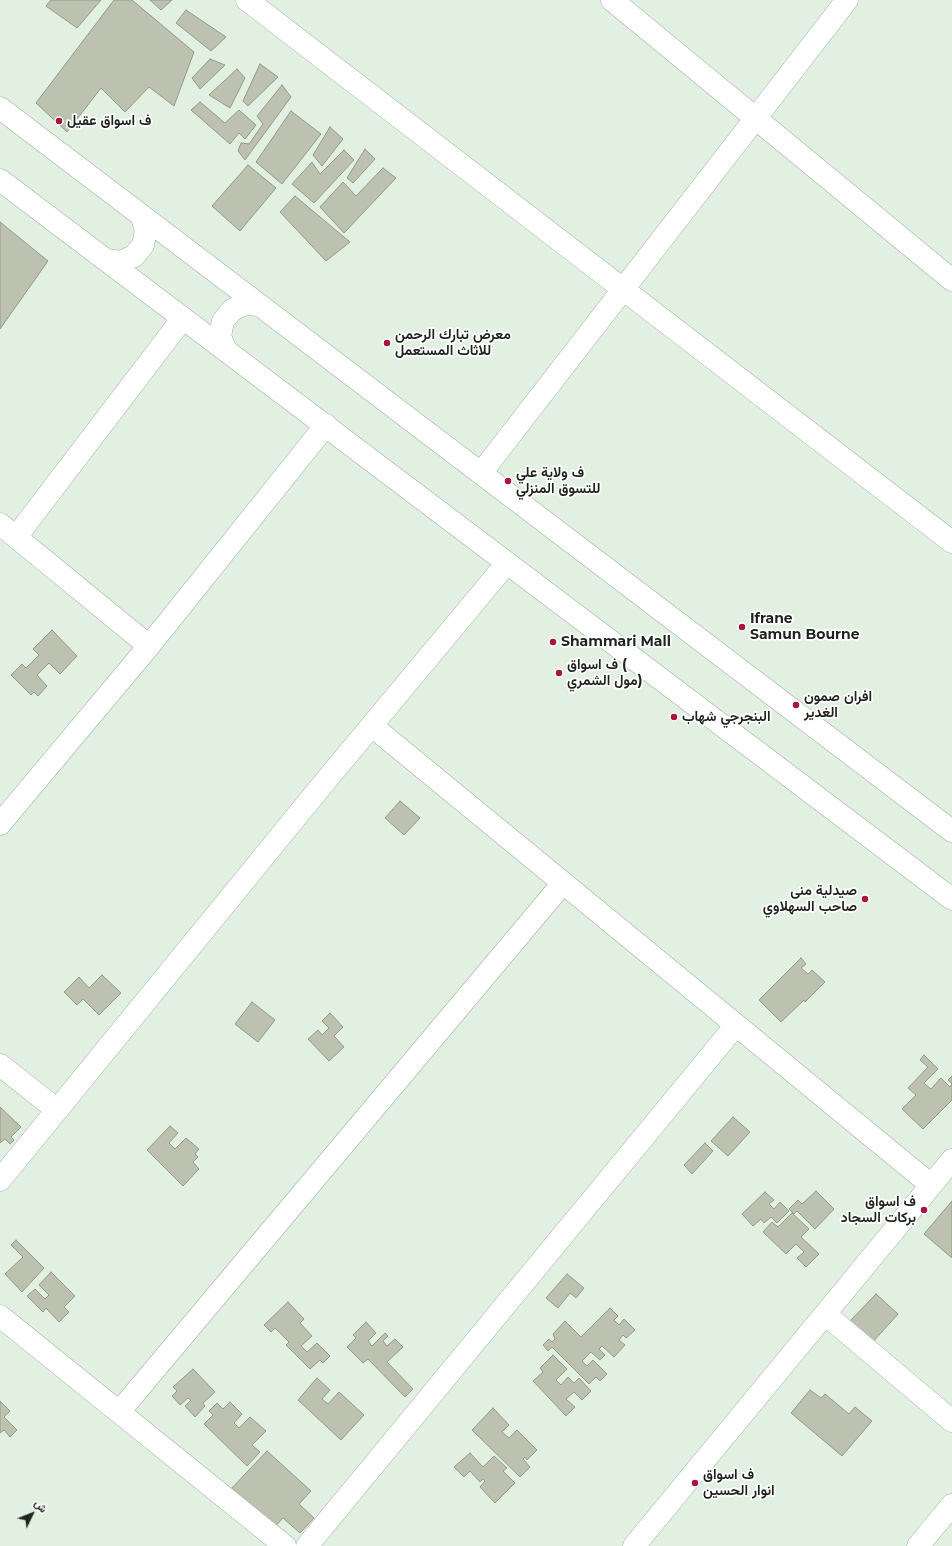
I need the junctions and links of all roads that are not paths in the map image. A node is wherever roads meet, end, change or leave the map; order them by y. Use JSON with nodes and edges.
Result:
{"nodes":[{"id":1,"x":247,"y":0,"type":"edge"},
{"id":2,"x":612,"y":0,"type":"edge"},
{"id":3,"x":847,"y":0,"type":"edge"},
{"id":4,"x":0,"y":108,"type":"edge"},
{"id":5,"x":756,"y":118,"type":"junction"},
{"id":6,"x":0,"y":180,"type":"edge"},
{"id":7,"x":142,"y":217,"type":"junction"},
{"id":8,"x":106,"y":260,"type":"junction"},
{"id":9,"x":952,"y":280,"type":"edge"},
{"id":10,"x":623,"y":289,"type":"junction"},
{"id":11,"x":259,"y":305,"type":"junction"},
{"id":12,"x":183,"y":318,"type":"junction"},
{"id":13,"x":225,"y":349,"type":"junction"},
{"id":14,"x":326,"y":425,"type":"junction"},
{"id":15,"x":481,"y":473,"type":"junction"},
{"id":16,"x":8,"y":530,"type":"edge"},
{"id":17,"x":952,"y":542,"type":"edge"},
{"id":18,"x":507,"y":563,"type":"junction"},
{"id":19,"x":149,"y":646,"type":"junction"},
{"id":20,"x":372,"y":726,"type":"junction"},
{"id":21,"x":4,"y":812,"type":"edge"},
{"id":22,"x":952,"y":831,"type":"edge"},
{"id":23,"x":564,"y":883,"type":"junction"},
{"id":24,"x":952,"y":899,"type":"edge"},
{"id":25,"x":736,"y":1025,"type":"junction"},
{"id":26,"x":0,"y":1065,"type":"edge"},
{"id":27,"x":57,"y":1110,"type":"junction"},
{"id":28,"x":952,"y":1160,"type":"edge"},
{"id":29,"x":0,"y":1180,"type":"edge"},
{"id":30,"x":931,"y":1185,"type":"junction"},
{"id":31,"x":825,"y":1314,"type":"junction"},
{"id":32,"x":0,"y":1316,"type":"edge"},
{"id":33,"x":119,"y":1412,"type":"junction"},
{"id":34,"x":952,"y":1420,"type":"edge"},
{"id":35,"x":952,"y":1505,"type":"edge"},
{"id":36,"x":285,"y":1546,"type":"edge"},
{"id":37,"x":307,"y":1546,"type":"edge"},
{"id":38,"x":634,"y":1546,"type":"edge"},
{"id":39,"x":918,"y":1546,"type":"edge"}],
"edges":[{"from":1,"to":10,"type":"street"},
{"from":2,"to":5,"type":"street"},
{"from":3,"to":5,"type":"street"},
{"from":4,"to":7,"type":"street"},
{"from":5,"to":9,"type":"street"},
{"from":5,"to":10,"type":"street"},
{"from":6,"to":8,"type":"street"},
{"from":7,"to":8,"type":"street"},
{"from":7,"to":11,"type":"street"},
{"from":8,"to":12,"type":"street"},
{"from":10,"to":15,"type":"street"},
{"from":10,"to":17,"type":"street"},
{"from":11,"to":13,"type":"street"},
{"from":11,"to":15,"type":"street"},
{"from":12,"to":13,"type":"street"},
{"from":12,"to":16,"type":"street"},
{"from":13,"to":14,"type":"street"},
{"from":14,"to":18,"type":"street"},
{"from":14,"to":19,"type":"street"},
{"from":15,"to":22,"type":"street"},
{"from":16,"to":19,"type":"street"},
{"from":18,"to":20,"type":"street"},
{"from":18,"to":24,"type":"street"},
{"from":19,"to":21,"type":"street"},
{"from":20,"to":23,"type":"street"},
{"from":20,"to":27,"type":"street"},
{"from":23,"to":25,"type":"street"},
{"from":23,"to":33,"type":"street"},
{"from":25,"to":30,"type":"street"},
{"from":25,"to":37,"type":"street"},
{"from":26,"to":27,"type":"street"},
{"from":27,"to":29,"type":"street"},
{"from":28,"to":30,"type":"street"},
{"from":30,"to":31,"type":"street"},
{"from":31,"to":34,"type":"street"},
{"from":31,"to":38,"type":"street"},
{"from":32,"to":33,"type":"street"},
{"from":33,"to":36,"type":"street"},
{"from":35,"to":39,"type":"street"}]}
